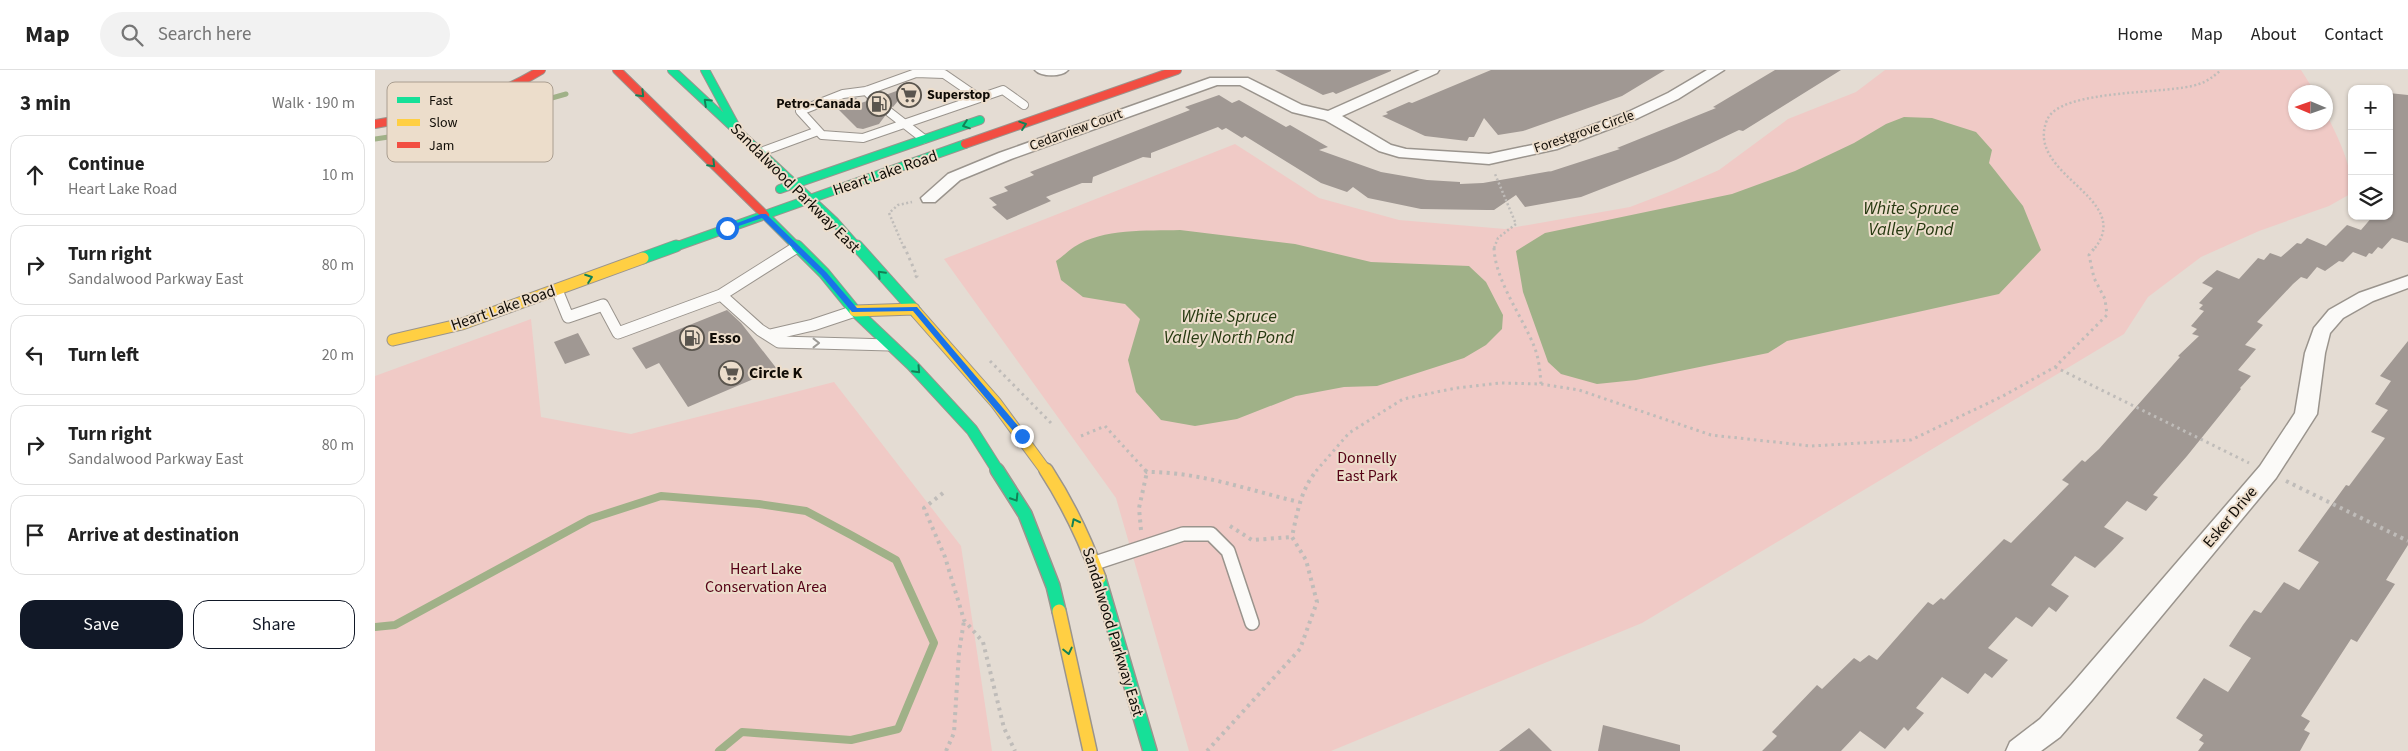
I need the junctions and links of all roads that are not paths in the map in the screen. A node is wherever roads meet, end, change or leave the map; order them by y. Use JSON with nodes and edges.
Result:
{"nodes":[{"id":1,"x":541,"y":70,"type":"edge"},
{"id":2,"x":617,"y":70,"type":"edge"},
{"id":3,"x":672,"y":70,"type":"edge"},
{"id":4,"x":705,"y":70,"type":"edge"},
{"id":5,"x":1042,"y":70,"type":"edge"},
{"id":6,"x":1061,"y":70,"type":"edge"},
{"id":7,"x":1177,"y":70,"type":"edge"},
{"id":8,"x":1431,"y":70,"type":"edge"},
{"id":9,"x":1717,"y":70,"type":"edge"},
{"id":10,"x":919,"y":71,"type":"edge"},
{"id":11,"x":1231,"y":80,"type":"joint"},
{"id":12,"x":519,"y":82,"type":"edge"},
{"id":13,"x":866,"y":91,"type":"junction"},
{"id":14,"x":979,"y":98,"type":"junction"},
{"id":15,"x":877,"y":102,"type":"dead end"},
{"id":16,"x":1029,"y":103,"type":"joint"},
{"id":17,"x":884,"y":108,"type":"dead end"},
{"id":18,"x":1006,"y":111,"type":"dead end"},
{"id":19,"x":1330,"y":116,"type":"junction"},
{"id":20,"x":988,"y":117,"type":"dead end"},
{"id":21,"x":905,"y":124,"type":"junction"},
{"id":22,"x":738,"y":130,"type":"junction"},
{"id":23,"x":818,"y":131,"type":"junction"},
{"id":24,"x":924,"y":139,"type":"junction"},
{"id":25,"x":761,"y":152,"type":"junction"},
{"id":26,"x":877,"y":176,"type":"junction"},
{"id":27,"x":794,"y":184,"type":"junction"},
{"id":28,"x":809,"y":198,"type":"junction"},
{"id":29,"x":847,"y":198,"type":"dead end"},
{"id":30,"x":929,"y":198,"type":"road end"},
{"id":31,"x":754,"y":199,"type":"junction"},
{"id":32,"x":763,"y":215,"type":"junction"},
{"id":33,"x":797,"y":247,"type":"junction"},
{"id":34,"x":2408,"y":282,"type":"edge"},
{"id":35,"x":557,"y":290,"type":"junction"},
{"id":36,"x":721,"y":295,"type":"junction"},
{"id":37,"x":915,"y":309,"type":"junction"},
{"id":38,"x":855,"y":311,"type":"junction"},
{"id":39,"x":444,"y":316,"type":"dead end"},
{"id":40,"x":770,"y":335,"type":"junction"},
{"id":41,"x":891,"y":346,"type":"junction"},
{"id":42,"x":1095,"y":563,"type":"junction"},
{"id":43,"x":1253,"y":623,"type":"dead end"},
{"id":44,"x":1090,"y":751,"type":"edge"},
{"id":45,"x":1150,"y":751,"type":"edge"},
{"id":46,"x":2020,"y":751,"type":"edge"}],
"edges":[{"from":1,"to":12,"type":"main road"},
{"from":2,"to":31,"type":"main road","one_way":true},
{"from":22,"to":3,"type":"main road","name":"Sandalwood Parkway East","one_way":true},
{"from":4,"to":22,"type":"main road"},
{"from":5,"to":6,"type":"street"},
{"from":26,"to":7,"type":"main road","name":"Heart Lake Road","one_way":true},
{"from":8,"to":19,"type":"street"},
{"from":9,"to":19,"type":"street","name":"Forestgrove Circle"},
{"from":10,"to":13,"type":"lane"},
{"from":10,"to":14,"type":"lane"},
{"from":11,"to":19,"type":"street","name":"Forestgrove Circle"},
{"from":11,"to":30,"type":"street","name":"Cedarview Court"},
{"from":13,"to":15,"type":"lane"},
{"from":13,"to":23,"type":"lane"},
{"from":14,"to":16,"type":"lane"},
{"from":14,"to":21,"type":"lane"},
{"from":16,"to":18,"type":"main road"},
{"from":17,"to":21,"type":"lane"},
{"from":20,"to":24,"type":"main road","name":"Heart Lake Road","one_way":true},
{"from":21,"to":23,"type":"lane"},
{"from":21,"to":24,"type":"lane"},
{"from":22,"to":25,"type":"main road","name":"Sandalwood Parkway East"},
{"from":23,"to":25,"type":"lane"},
{"from":24,"to":27,"type":"main road","name":"Heart Lake Road"},
{"from":25,"to":27,"type":"main road","name":"Sandalwood Parkway East"},
{"from":26,"to":28,"type":"main road","name":"Heart Lake Road"},
{"from":26,"to":29,"type":"main road"},
{"from":27,"to":28,"type":"main road","name":"Sandalwood Parkway East"},
{"from":27,"to":31,"type":"main road","name":"Heart Lake Road"},
{"from":28,"to":32,"type":"main road","name":"Heart Lake Road"},
{"from":37,"to":28,"type":"main road","name":"Sandalwood Parkway East","one_way":true},
{"from":31,"to":32,"type":"main road"},
{"from":32,"to":33,"type":"main road"},
{"from":35,"to":32,"type":"main road","name":"Heart Lake Road","one_way":true},
{"from":33,"to":36,"type":"lane"},
{"from":33,"to":38,"type":"main road"},
{"from":34,"to":46,"type":"street","name":"Esker Drive"},
{"from":35,"to":36,"type":"lane"},
{"from":35,"to":39,"type":"main road","name":"Heart Lake Road"},
{"from":36,"to":40,"type":"lane"},
{"from":37,"to":38,"type":"main road"},
{"from":42,"to":37,"type":"main road","name":"Sandalwood Parkway East","one_way":true},
{"from":38,"to":40,"type":"lane"},
{"from":38,"to":41,"type":"main road"},
{"from":40,"to":41,"type":"lane","one_way":true},
{"from":41,"to":44,"type":"main road","one_way":true},
{"from":42,"to":43,"type":"lane"},
{"from":42,"to":45,"type":"main road","name":"Sandalwood Parkway East"}]}
